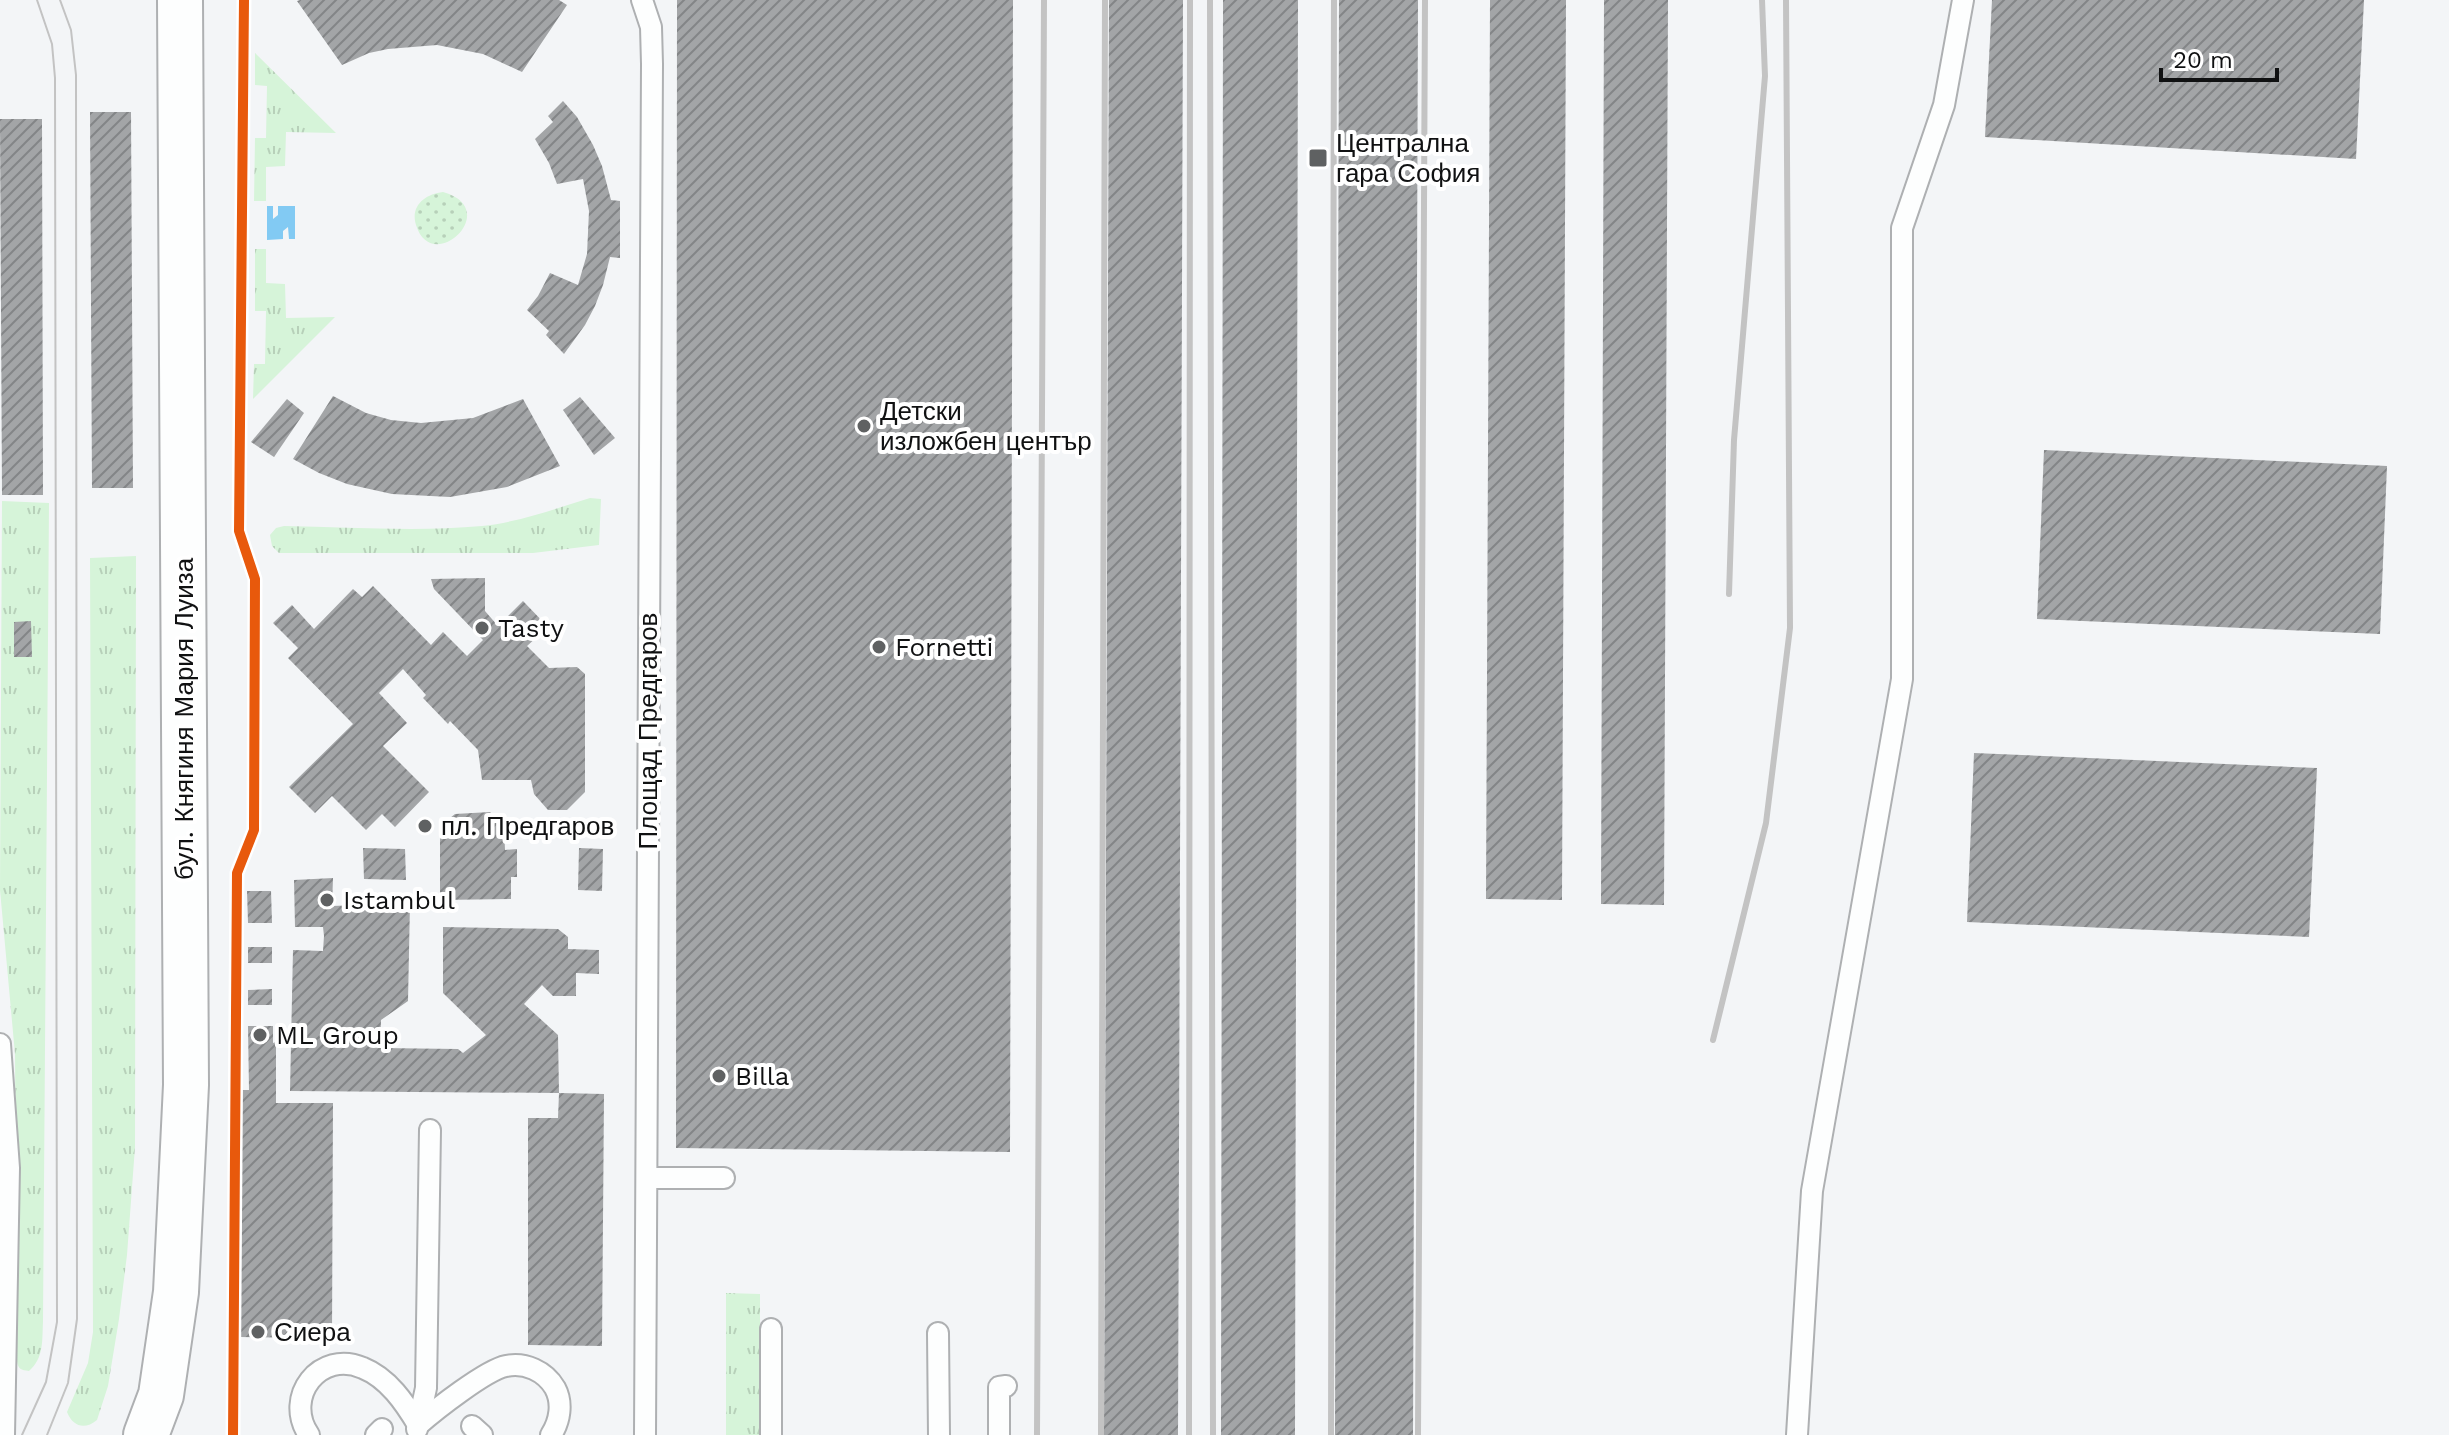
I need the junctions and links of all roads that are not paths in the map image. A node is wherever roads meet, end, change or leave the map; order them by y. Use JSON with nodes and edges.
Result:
{"nodes":[{"id":1,"x":180,"y":0,"type":"edge"},
{"id":2,"x":642,"y":0,"type":"edge"},
{"id":3,"x":1963,"y":0,"type":"edge"},
{"id":4,"x":0,"y":1044,"type":"edge"},
{"id":5,"x":430,"y":1130,"type":"dead end"},
{"id":6,"x":647,"y":1178,"type":"junction"},
{"id":7,"x":724,"y":1178,"type":"dead end"},
{"id":8,"x":771,"y":1329,"type":"dead end"},
{"id":9,"x":938,"y":1333,"type":"dead end"},
{"id":10,"x":1006,"y":1386,"type":"dead end"},
{"id":11,"x":417,"y":1430,"type":"edge"},
{"id":12,"x":4,"y":1435,"type":"edge"},
{"id":13,"x":146,"y":1435,"type":"edge"},
{"id":14,"x":309,"y":1435,"type":"edge"},
{"id":15,"x":551,"y":1435,"type":"edge"},
{"id":16,"x":645,"y":1435,"type":"edge"},
{"id":17,"x":771,"y":1435,"type":"edge"},
{"id":18,"x":939,"y":1435,"type":"edge"},
{"id":19,"x":999,"y":1435,"type":"edge"},
{"id":20,"x":1797,"y":1435,"type":"edge"}],
"edges":[{"from":1,"to":13,"type":"main road","name":"бул. Княгиня Мария Луиза"},
{"from":2,"to":6,"type":"lane","name":"Площад Предгаров"},
{"from":3,"to":20,"type":"lane"},
{"from":4,"to":12,"type":"lane"},
{"from":5,"to":11,"type":"lane"},
{"from":6,"to":7,"type":"lane"},
{"from":6,"to":16,"type":"lane","name":"Площад Предгаров"},
{"from":8,"to":17,"type":"lane"},
{"from":9,"to":18,"type":"lane"},
{"from":10,"to":19,"type":"lane"},
{"from":11,"to":14,"type":"lane"},
{"from":11,"to":15,"type":"lane"}]}
